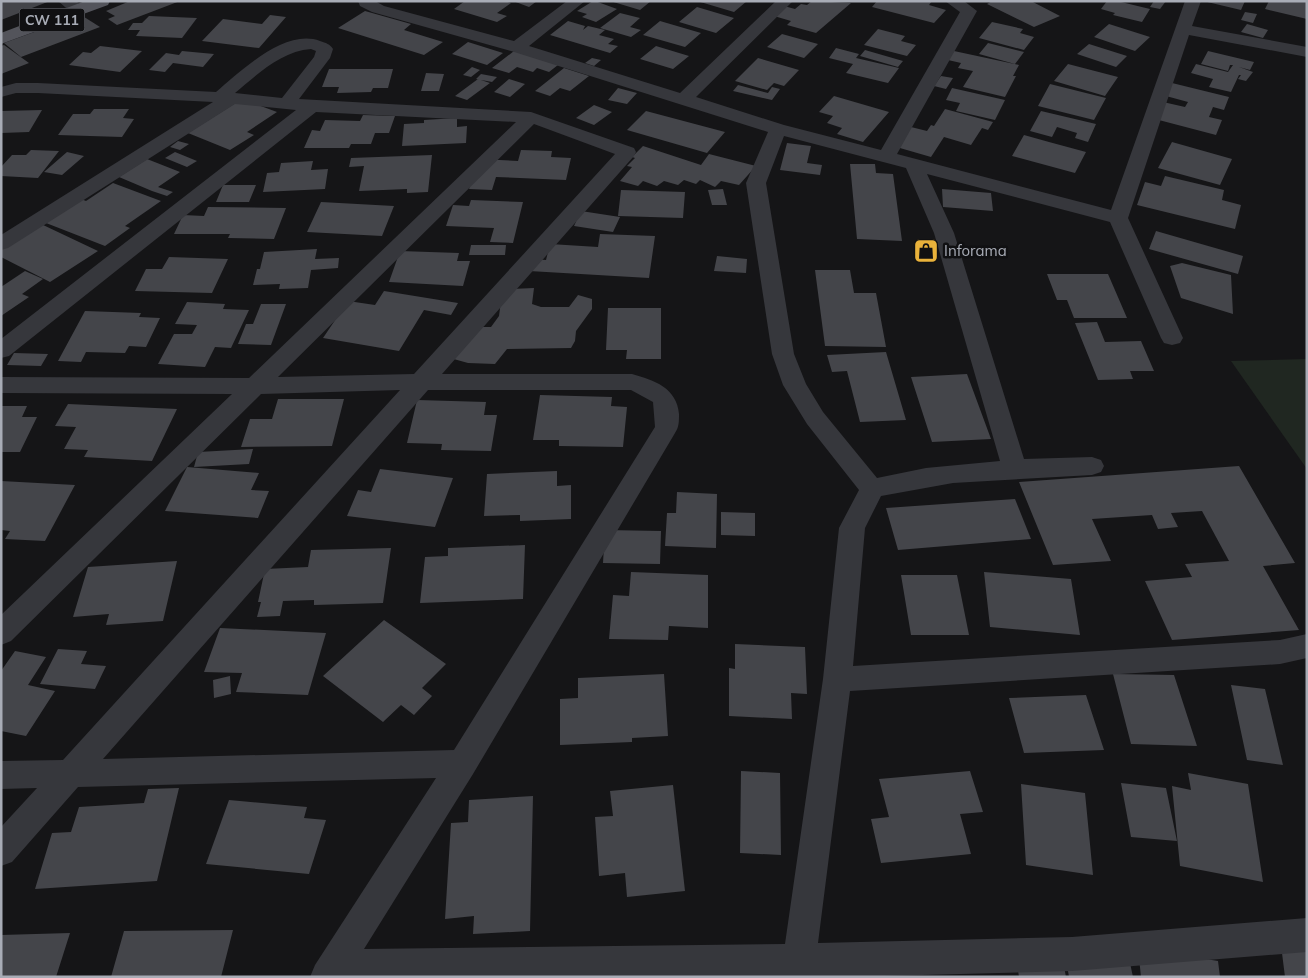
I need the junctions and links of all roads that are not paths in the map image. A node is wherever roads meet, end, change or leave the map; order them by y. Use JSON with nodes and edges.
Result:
{"nodes":[{"id":1,"x":102,"y":1,"type":"edge"},
{"id":2,"x":366,"y":1,"type":"edge"},
{"id":3,"x":577,"y":1,"type":"edge"},
{"id":4,"x":785,"y":1,"type":"edge"},
{"id":5,"x":981,"y":1,"type":"edge"},
{"id":6,"x":1193,"y":1,"type":"edge"},
{"id":7,"x":958,"y":4,"type":"edge"},
{"id":8,"x":72,"y":6,"type":"edge"},
{"id":9,"x":1182,"y":29,"type":"junction"},
{"id":10,"x":1,"y":39,"type":"edge"},
{"id":11,"x":516,"y":47,"type":"junction"},
{"id":12,"x":1307,"y":52,"type":"edge"},
{"id":13,"x":1,"y":92,"type":"edge"},
{"id":14,"x":226,"y":98,"type":"junction"},
{"id":15,"x":684,"y":99,"type":"junction"},
{"id":16,"x":287,"y":103,"type":"junction"},
{"id":17,"x":312,"y":106,"type":"junction"},
{"id":18,"x":531,"y":118,"type":"junction"},
{"id":19,"x":778,"y":129,"type":"junction"},
{"id":20,"x":886,"y":156,"type":"junction"},
{"id":21,"x":914,"y":165,"type":"junction"},
{"id":22,"x":1118,"y":218,"type":"junction"},
{"id":23,"x":1,"y":244,"type":"edge"},
{"id":24,"x":1172,"y":338,"type":"dead end"},
{"id":25,"x":1,"y":351,"type":"edge"},
{"id":26,"x":420,"y":382,"type":"junction"},
{"id":27,"x":1,"y":385,"type":"edge"},
{"id":28,"x":256,"y":386,"type":"junction"},
{"id":29,"x":1092,"y":466,"type":"dead end"},
{"id":30,"x":1015,"y":469,"type":"junction"},
{"id":31,"x":872,"y":489,"type":"junction"},
{"id":32,"x":1,"y":633,"type":"edge"},
{"id":33,"x":1307,"y":646,"type":"edge"},
{"id":34,"x":836,"y":679,"type":"junction"},
{"id":35,"x":462,"y":764,"type":"junction"},
{"id":36,"x":71,"y":772,"type":"junction"},
{"id":37,"x":1,"y":775,"type":"edge"},
{"id":38,"x":1,"y":850,"type":"edge"},
{"id":39,"x":1307,"y":936,"type":"edge"},
{"id":40,"x":797,"y":969,"type":"edge"},
{"id":41,"x":331,"y":971,"type":"edge"}],
"edges":[{"from":1,"to":8,"type":"main road","number":"CW 111"},
{"from":2,"to":11,"type":"street"},
{"from":3,"to":11,"type":"street"},
{"from":4,"to":15,"type":"street"},
{"from":5,"to":7,"type":"street"},
{"from":6,"to":9,"type":"street"},
{"from":7,"to":20,"type":"street"},
{"from":8,"to":10,"type":"main road","number":"CW 111"},
{"from":9,"to":12,"type":"street"},
{"from":9,"to":22,"type":"street"},
{"from":11,"to":15,"type":"street"},
{"from":13,"to":14,"type":"street"},
{"from":14,"to":16,"type":"street"},
{"from":14,"to":16,"type":"street"},
{"from":14,"to":23,"type":"street"},
{"from":15,"to":19,"type":"street"},
{"from":16,"to":17,"type":"street"},
{"from":17,"to":18,"type":"street"},
{"from":17,"to":25,"type":"street"},
{"from":18,"to":26,"type":"street"},
{"from":18,"to":28,"type":"street"},
{"from":19,"to":20,"type":"street"},
{"from":19,"to":31,"type":"street"},
{"from":20,"to":21,"type":"street"},
{"from":21,"to":22,"type":"street"},
{"from":21,"to":30,"type":"street"},
{"from":22,"to":24,"type":"street"},
{"from":26,"to":28,"type":"street"},
{"from":26,"to":35,"type":"street"},
{"from":26,"to":36,"type":"street"},
{"from":27,"to":28,"type":"street"},
{"from":28,"to":32,"type":"street"},
{"from":29,"to":30,"type":"street"},
{"from":30,"to":31,"type":"street"},
{"from":31,"to":34,"type":"street"},
{"from":33,"to":34,"type":"street"},
{"from":34,"to":40,"type":"street"},
{"from":35,"to":36,"type":"street"},
{"from":35,"to":41,"type":"street"},
{"from":36,"to":37,"type":"street"},
{"from":36,"to":38,"type":"street"},
{"from":39,"to":40,"type":"street"},
{"from":40,"to":41,"type":"street"}]}
